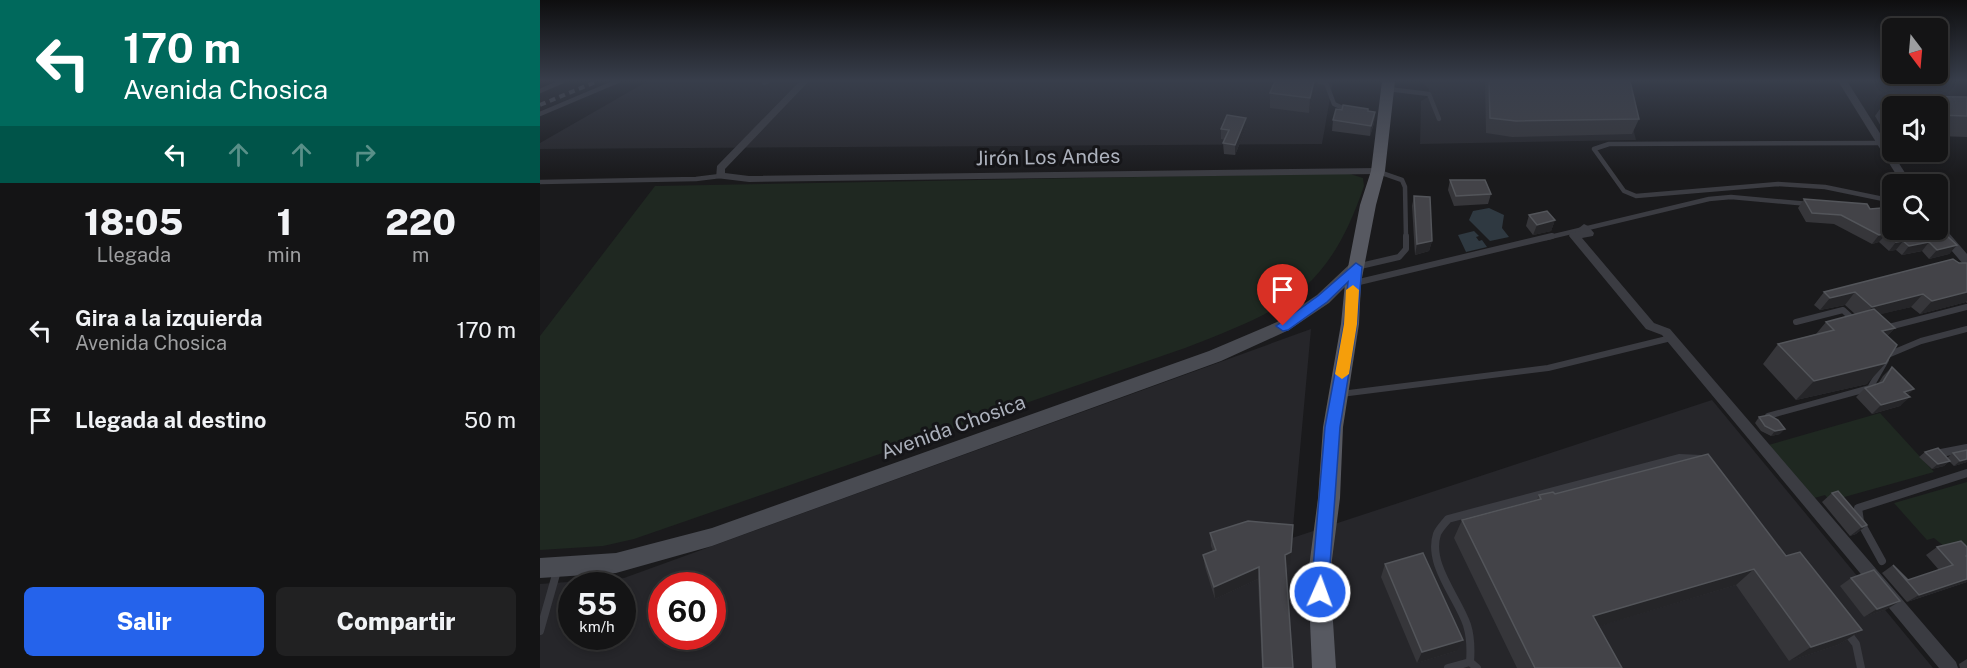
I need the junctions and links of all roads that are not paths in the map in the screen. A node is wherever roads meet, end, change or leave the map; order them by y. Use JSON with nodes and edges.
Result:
{"nodes":[{"id":1,"x":775,"y":112,"type":"edge"},
{"id":2,"x":1354,"y":112,"type":"edge"},
{"id":3,"x":1380,"y":112,"type":"edge"},
{"id":4,"x":1436,"y":112,"type":"edge"},
{"id":5,"x":1861,"y":112,"type":"edge"},
{"id":6,"x":1361,"y":114,"type":"edge"},
{"id":7,"x":1439,"y":119,"type":"dead end"},
{"id":8,"x":1880,"y":143,"type":"junction"},
{"id":9,"x":1378,"y":171,"type":"junction"},
{"id":10,"x":1900,"y":174,"type":"edge"},
{"id":11,"x":720,"y":176,"type":"junction"},
{"id":12,"x":540,"y":182,"type":"edge"},
{"id":13,"x":1882,"y":199,"type":"edge"},
{"id":14,"x":1812,"y":204,"type":"edge"},
{"id":15,"x":1584,"y":228,"type":"junction"},
{"id":16,"x":1948,"y":238,"type":"edge"},
{"id":17,"x":1965,"y":257,"type":"edge"},
{"id":18,"x":1355,"y":275,"type":"junction"},
{"id":19,"x":1967,"y":307,"type":"edge"},
{"id":20,"x":1796,"y":322,"type":"dead end"},
{"id":21,"x":1848,"y":327,"type":"edge"},
{"id":22,"x":1967,"y":329,"type":"edge"},
{"id":23,"x":1878,"y":330,"type":"edge"},
{"id":24,"x":1671,"y":338,"type":"junction"},
{"id":25,"x":1882,"y":347,"type":"edge"},
{"id":26,"x":1890,"y":354,"type":"junction"},
{"id":27,"x":1338,"y":394,"type":"junction"},
{"id":28,"x":1768,"y":416,"type":"edge"},
{"id":29,"x":1967,"y":448,"type":"edge"},
{"id":30,"x":1941,"y":453,"type":"edge"},
{"id":31,"x":1705,"y":461,"type":"edge"},
{"id":32,"x":1967,"y":473,"type":"edge"},
{"id":33,"x":1882,"y":561,"type":"dead end"},
{"id":34,"x":549,"y":567,"type":"edge"},
{"id":35,"x":1838,"y":619,"type":"edge"},
{"id":36,"x":540,"y":631,"type":"edge"},
{"id":37,"x":1473,"y":665,"type":"edge"},
{"id":38,"x":1324,"y":668,"type":"edge"},
{"id":39,"x":1448,"y":668,"type":"edge"},
{"id":40,"x":1861,"y":668,"type":"edge"},
{"id":41,"x":1950,"y":668,"type":"edge"}],
"edges":[{"from":1,"to":11,"type":"street"},
{"from":2,"to":6,"type":"lane"},
{"from":3,"to":9,"type":"main road"},
{"from":4,"to":7,"type":"lane"},
{"from":5,"to":8,"type":"street"},
{"from":8,"to":10,"type":"street"},
{"from":8,"to":13,"type":"lane"},
{"from":9,"to":11,"type":"street","name":"Jirón Los Andes"},
{"from":9,"to":18,"type":"main road"},
{"from":9,"to":18,"type":"lane"},
{"from":11,"to":12,"type":"lane"},
{"from":14,"to":15,"type":"lane"},
{"from":15,"to":18,"type":"lane"},
{"from":15,"to":24,"type":"street"},
{"from":16,"to":17,"type":"street"},
{"from":18,"to":27,"type":"main road"},
{"from":18,"to":34,"type":"street","name":"Avenida Chosica"},
{"from":19,"to":23,"type":"lane"},
{"from":20,"to":21,"type":"lane"},
{"from":22,"to":26,"type":"lane"},
{"from":24,"to":27,"type":"lane"},
{"from":24,"to":41,"type":"street"},
{"from":25,"to":26,"type":"lane"},
{"from":26,"to":28,"type":"lane"},
{"from":27,"to":38,"type":"main road"},
{"from":29,"to":30,"type":"lane"},
{"from":31,"to":37,"type":"lane"},
{"from":32,"to":33,"type":"lane"},
{"from":34,"to":36,"type":"lane"},
{"from":35,"to":40,"type":"lane"},
{"from":37,"to":39,"type":"lane"}]}
